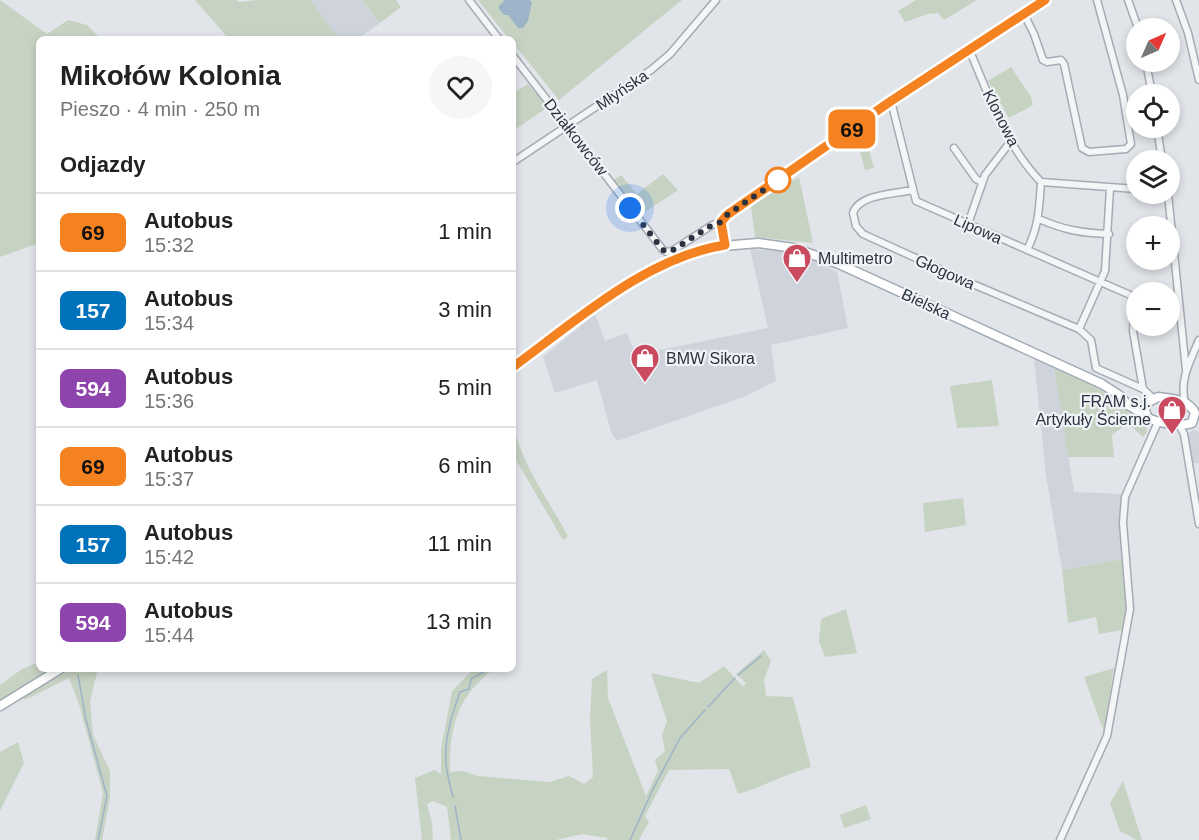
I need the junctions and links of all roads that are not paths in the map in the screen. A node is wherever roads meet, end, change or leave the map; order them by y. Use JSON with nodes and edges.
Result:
{"nodes":[{"id":1,"x":469,"y":0,"type":"edge"},
{"id":2,"x":716,"y":0,"type":"edge"},
{"id":3,"x":1045,"y":0,"type":"edge"},
{"id":4,"x":1097,"y":0,"type":"edge"},
{"id":5,"x":1128,"y":0,"type":"edge"},
{"id":6,"x":1176,"y":0,"type":"edge"},
{"id":7,"x":1024,"y":14,"type":"junction"},
{"id":8,"x":1134,"y":18,"type":"edge"},
{"id":9,"x":497,"y":36,"type":"edge"},
{"id":10,"x":969,"y":49,"type":"junction"},
{"id":11,"x":516,"y":60,"type":"edge"},
{"id":12,"x":1199,"y":80,"type":"edge"},
{"id":13,"x":891,"y":101,"type":"junction"},
{"id":14,"x":568,"y":126,"type":"junction"},
{"id":15,"x":1011,"y":141,"type":"junction"},
{"id":16,"x":954,"y":148,"type":"dead end"},
{"id":17,"x":516,"y":160,"type":"edge"},
{"id":18,"x":982,"y":182,"type":"junction"},
{"id":19,"x":1041,"y":182,"type":"junction"},
{"id":20,"x":1110,"y":188,"type":"junction"},
{"id":21,"x":1126,"y":189,"type":"edge"},
{"id":22,"x":913,"y":190,"type":"junction"},
{"id":23,"x":1169,"y":204,"type":"edge"},
{"id":24,"x":1039,"y":219,"type":"junction"},
{"id":25,"x":721,"y":222,"type":"junction"},
{"id":26,"x":968,"y":224,"type":"junction"},
{"id":27,"x":1108,"y":234,"type":"junction"},
{"id":28,"x":725,"y":245,"type":"junction"},
{"id":29,"x":1027,"y":250,"type":"junction"},
{"id":30,"x":1101,"y":283,"type":"junction"},
{"id":31,"x":1126,"y":294,"type":"edge"},
{"id":32,"x":1079,"y":329,"type":"junction"},
{"id":33,"x":1134,"y":336,"type":"edge"},
{"id":34,"x":1199,"y":340,"type":"edge"},
{"id":35,"x":516,"y":364,"type":"edge"},
{"id":36,"x":1186,"y":370,"type":"junction"},
{"id":37,"x":1183,"y":384,"type":"junction"},
{"id":38,"x":1143,"y":389,"type":"junction"},
{"id":39,"x":1119,"y":395,"type":"junction"},
{"id":40,"x":1150,"y":400,"type":"junction"},
{"id":41,"x":1174,"y":400,"type":"junction"},
{"id":42,"x":1185,"y":402,"type":"junction"},
{"id":43,"x":1197,"y":414,"type":"edge"},
{"id":44,"x":1152,"y":419,"type":"junction"},
{"id":45,"x":1188,"y":426,"type":"edge"},
{"id":46,"x":1196,"y":493,"type":"edge"},
{"id":47,"x":1199,"y":524,"type":"edge"},
{"id":48,"x":55,"y":672,"type":"edge"},
{"id":49,"x":0,"y":706,"type":"edge"},
{"id":50,"x":1060,"y":840,"type":"edge"}],
"edges":[{"from":1,"to":9,"type":"street"},
{"from":2,"to":14,"type":"street","name":"Młyńska"},
{"from":3,"to":7,"type":"street"},
{"from":4,"to":7,"type":"street"},
{"from":5,"to":8,"type":"street"},
{"from":6,"to":12,"type":"street"},
{"from":7,"to":10,"type":"street"},
{"from":10,"to":13,"type":"street"},
{"from":10,"to":15,"type":"street","name":"Klonowa"},
{"from":11,"to":14,"type":"street","name":"Działkowców"},
{"from":13,"to":22,"type":"street"},
{"from":13,"to":25,"type":"street"},
{"from":14,"to":17,"type":"street","name":"Młyńska"},
{"from":14,"to":25,"type":"street","name":"Działkowców"},
{"from":15,"to":18,"type":"street"},
{"from":15,"to":19,"type":"street","name":"Klonowa"},
{"from":16,"to":18,"type":"street"},
{"from":18,"to":26,"type":"street"},
{"from":19,"to":20,"type":"street"},
{"from":19,"to":24,"type":"street"},
{"from":20,"to":21,"type":"street"},
{"from":20,"to":27,"type":"street"},
{"from":22,"to":26,"type":"street","name":"Lipowa"},
{"from":22,"to":32,"type":"street","name":"Głogowa"},
{"from":23,"to":36,"type":"street"},
{"from":24,"to":27,"type":"street"},
{"from":24,"to":29,"type":"street"},
{"from":25,"to":28,"type":"street"},
{"from":26,"to":29,"type":"street","name":"Lipowa"},
{"from":27,"to":30,"type":"street"},
{"from":28,"to":35,"type":"main road","name":"Bielska"},
{"from":28,"to":39,"type":"main road","name":"Bielska"},
{"from":29,"to":30,"type":"street","name":"Lipowa"},
{"from":30,"to":31,"type":"street","name":"Lipowa"},
{"from":30,"to":32,"type":"street"},
{"from":32,"to":38,"type":"street"},
{"from":33,"to":38,"type":"street","name":"Lipowa"},
{"from":34,"to":36,"type":"street"},
{"from":36,"to":37,"type":"street"},
{"from":37,"to":41,"type":"street"},
{"from":37,"to":42,"type":"street"},
{"from":38,"to":40,"type":"street"},
{"from":39,"to":40,"type":"main road","name":"Bielska"},
{"from":39,"to":44,"type":"main road","name":"Bielska"},
{"from":40,"to":41,"type":"main road","name":"Bielska"},
{"from":40,"to":44,"type":"main road"},
{"from":41,"to":42,"type":"main road","name":"Bielska"},
{"from":42,"to":43,"type":"main road"},
{"from":43,"to":45,"type":"main road"},
{"from":44,"to":45,"type":"main road"},
{"from":44,"to":50,"type":"street"},
{"from":45,"to":46,"type":"street"},
{"from":46,"to":47,"type":"street"},
{"from":48,"to":49,"type":"main road"}]}
